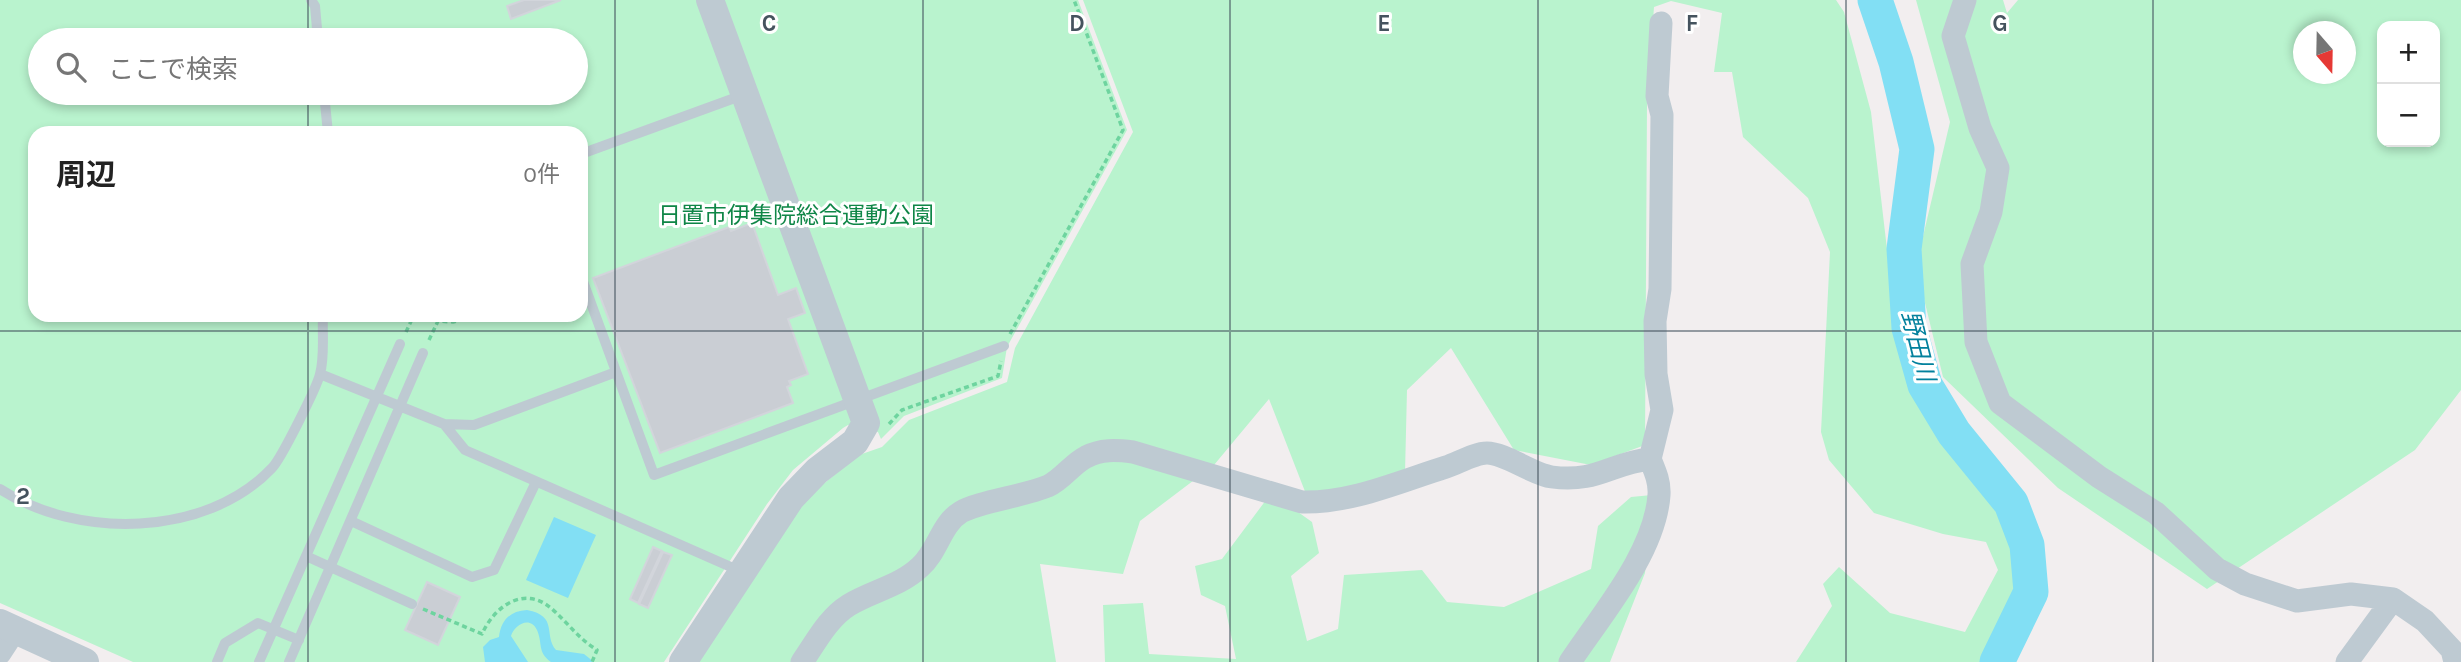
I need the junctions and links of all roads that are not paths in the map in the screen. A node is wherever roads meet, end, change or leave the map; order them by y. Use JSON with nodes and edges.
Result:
{"nodes":[{"id":1,"x":311,"y":0,"type":"edge"},
{"id":2,"x":710,"y":0,"type":"edge"},
{"id":3,"x":1965,"y":0,"type":"edge"},
{"id":4,"x":1661,"y":23,"type":"dead end"},
{"id":5,"x":317,"y":28,"type":"edge"},
{"id":6,"x":745,"y":94,"type":"junction"},
{"id":7,"x":325,"y":105,"type":"edge"},
{"id":8,"x":327,"y":126,"type":"edge"},
{"id":9,"x":588,"y":151,"type":"edge"},
{"id":10,"x":588,"y":295,"type":"edge"},
{"id":11,"x":323,"y":322,"type":"edge"},
{"id":12,"x":400,"y":344,"type":"dead end"},
{"id":13,"x":1004,"y":346,"type":"road end"},
{"id":14,"x":423,"y":353,"type":"road end"},
{"id":15,"x":617,"y":372,"type":"junction"},
{"id":16,"x":320,"y":374,"type":"junction"},
{"id":17,"x":377,"y":397,"type":"junction"},
{"id":18,"x":858,"y":399,"type":"junction"},
{"id":19,"x":400,"y":406,"type":"junction"},
{"id":20,"x":444,"y":424,"type":"junction"},
{"id":21,"x":1650,"y":459,"type":"junction"},
{"id":22,"x":536,"y":482,"type":"junction"},
{"id":23,"x":0,"y":489,"type":"edge"},
{"id":24,"x":351,"y":520,"type":"junction"},
{"id":25,"x":306,"y":556,"type":"junction"},
{"id":26,"x":330,"y":567,"type":"junction"},
{"id":27,"x":743,"y":572,"type":"junction"},
{"id":28,"x":2393,"y":599,"type":"junction"},
{"id":29,"x":412,"y":604,"type":"road end"},
{"id":30,"x":273,"y":629,"type":"junction"},
{"id":31,"x":5,"y":636,"type":"edge"},
{"id":32,"x":299,"y":640,"type":"junction"},
{"id":33,"x":85,"y":662,"type":"edge"},
{"id":34,"x":217,"y":662,"type":"edge"},
{"id":35,"x":259,"y":662,"type":"edge"},
{"id":36,"x":289,"y":662,"type":"edge"},
{"id":37,"x":683,"y":662,"type":"edge"},
{"id":38,"x":802,"y":662,"type":"edge"},
{"id":39,"x":1570,"y":662,"type":"edge"},
{"id":40,"x":2347,"y":662,"type":"edge"},
{"id":41,"x":2455,"y":662,"type":"edge"}],
"edges":[{"from":1,"to":5,"type":"lane"},
{"from":2,"to":6,"type":"street"},
{"from":3,"to":28,"type":"street"},
{"from":4,"to":21,"type":"street"},
{"from":6,"to":9,"type":"lane"},
{"from":6,"to":18,"type":"street"},
{"from":7,"to":8,"type":"lane"},
{"from":10,"to":15,"type":"lane"},
{"from":11,"to":16,"type":"lane"},
{"from":12,"to":17,"type":"lane"},
{"from":13,"to":18,"type":"lane"},
{"from":14,"to":19,"type":"lane"},
{"from":15,"to":18,"type":"lane"},
{"from":15,"to":20,"type":"lane"},
{"from":16,"to":17,"type":"lane"},
{"from":16,"to":23,"type":"lane"},
{"from":17,"to":19,"type":"lane"},
{"from":17,"to":25,"type":"lane"},
{"from":18,"to":27,"type":"street"},
{"from":19,"to":20,"type":"lane"},
{"from":19,"to":24,"type":"lane"},
{"from":20,"to":22,"type":"lane"},
{"from":21,"to":38,"type":"street"},
{"from":21,"to":39,"type":"street"},
{"from":22,"to":24,"type":"lane"},
{"from":22,"to":27,"type":"lane"},
{"from":24,"to":26,"type":"lane"},
{"from":25,"to":26,"type":"lane"},
{"from":25,"to":30,"type":"lane"},
{"from":26,"to":29,"type":"lane"},
{"from":26,"to":32,"type":"lane"},
{"from":27,"to":37,"type":"street"},
{"from":28,"to":40,"type":"street"},
{"from":28,"to":41,"type":"street"},
{"from":30,"to":32,"type":"lane"},
{"from":30,"to":34,"type":"lane"},
{"from":30,"to":35,"type":"lane"},
{"from":31,"to":33,"type":"street"},
{"from":32,"to":36,"type":"lane"}]}
